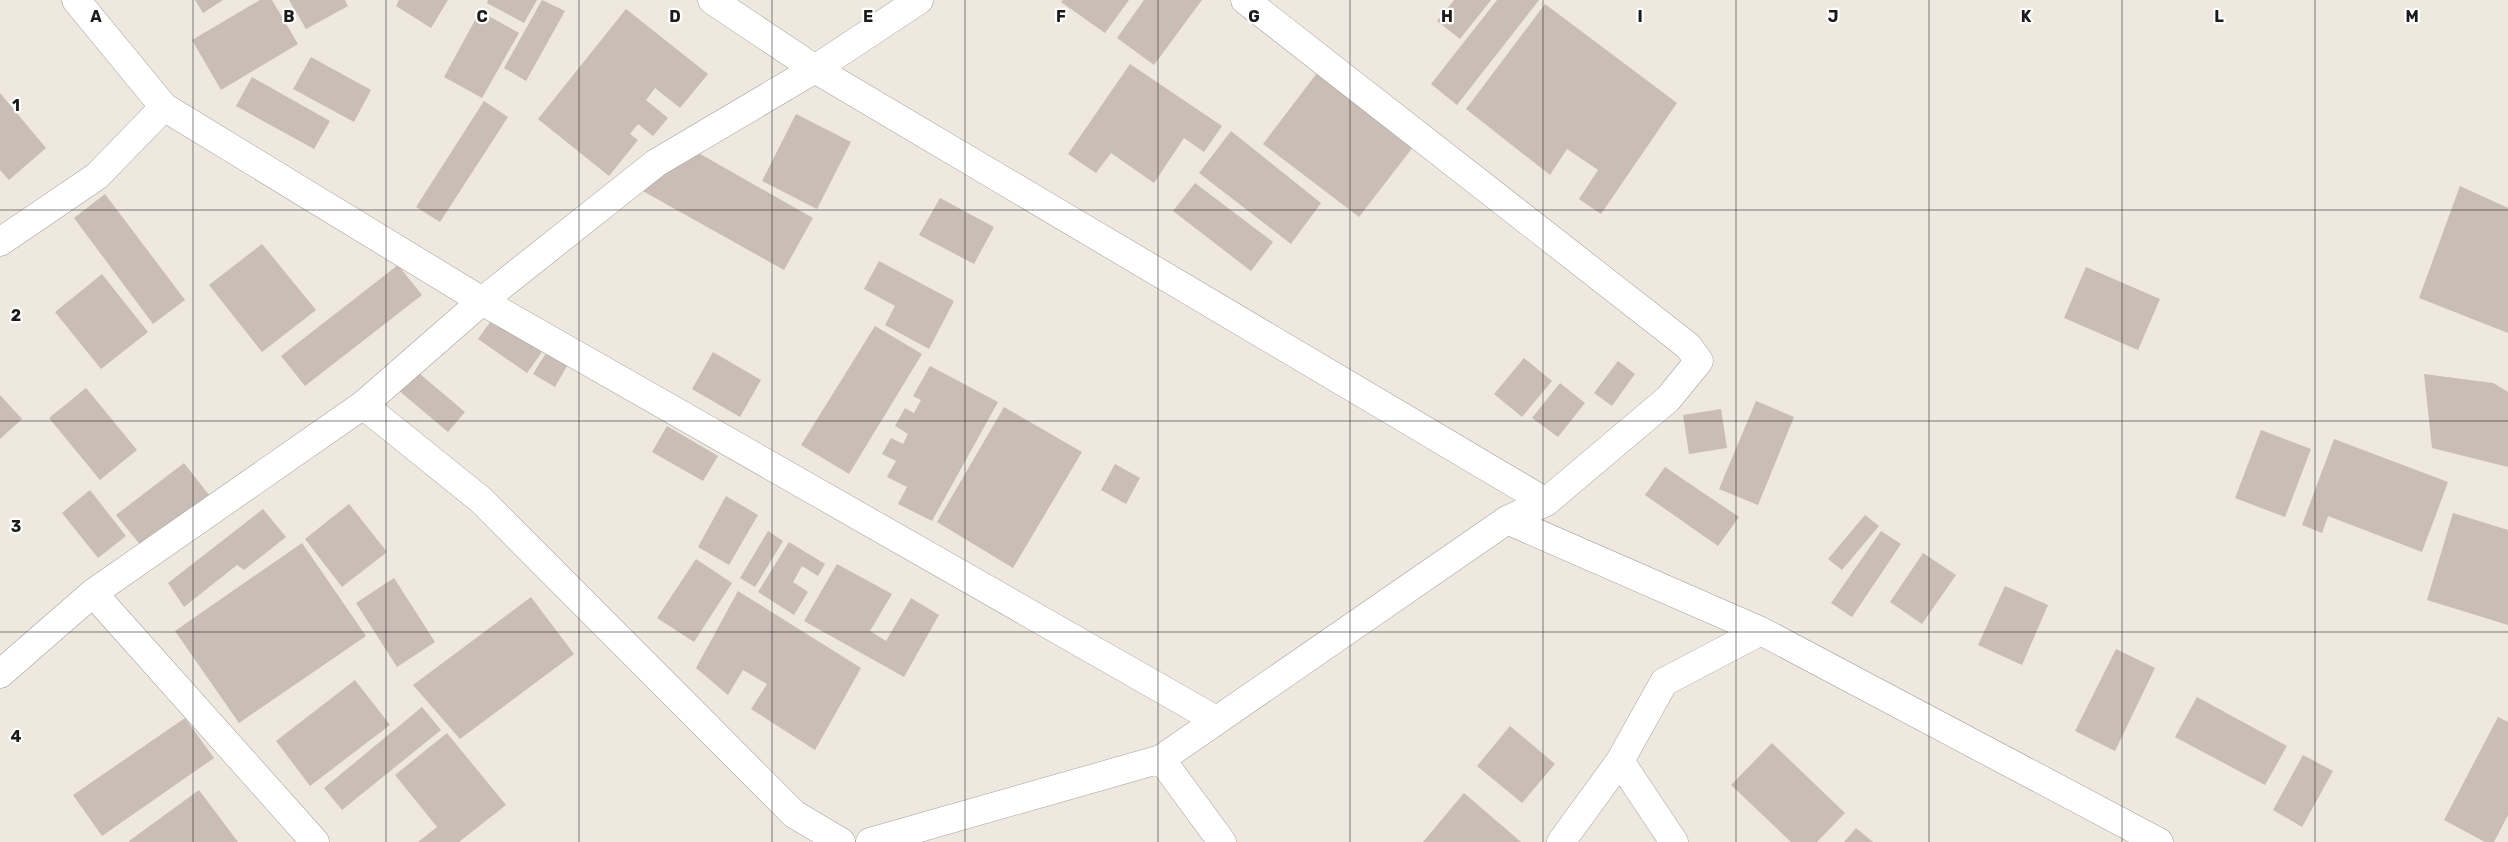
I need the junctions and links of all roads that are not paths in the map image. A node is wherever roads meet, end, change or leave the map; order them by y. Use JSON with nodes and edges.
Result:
{"nodes":[{"id":1,"x":76,"y":0,"type":"edge"},
{"id":2,"x":712,"y":0,"type":"edge"},
{"id":3,"x":919,"y":0,"type":"edge"},
{"id":4,"x":1245,"y":0,"type":"edge"},
{"id":5,"x":815,"y":70,"type":"junction"},
{"id":6,"x":164,"y":107,"type":"junction"},
{"id":7,"x":0,"y":242,"type":"edge"},
{"id":8,"x":482,"y":301,"type":"junction"},
{"id":9,"x":363,"y":406,"type":"junction"},
{"id":10,"x":1546,"y":502,"type":"junction"},
{"id":11,"x":1506,"y":520,"type":"junction"},
{"id":12,"x":93,"y":593,"type":"junction"},
{"id":13,"x":1761,"y":631,"type":"junction"},
{"id":14,"x":0,"y":674,"type":"edge"},
{"id":15,"x":1216,"y":720,"type":"junction"},
{"id":16,"x":1161,"y":759,"type":"junction"},
{"id":17,"x":1620,"y":761,"type":"junction"},
{"id":18,"x":316,"y":842,"type":"edge"},
{"id":19,"x":841,"y":842,"type":"edge"},
{"id":20,"x":870,"y":842,"type":"edge"},
{"id":21,"x":1222,"y":842,"type":"edge"},
{"id":22,"x":1561,"y":842,"type":"edge"},
{"id":23,"x":1674,"y":842,"type":"edge"},
{"id":24,"x":2158,"y":842,"type":"edge"}],
"edges":[{"from":1,"to":6,"type":"street"},
{"from":2,"to":5,"type":"street"},
{"from":3,"to":5,"type":"street"},
{"from":4,"to":10,"type":"street"},
{"from":5,"to":8,"type":"street"},
{"from":5,"to":10,"type":"street"},
{"from":6,"to":7,"type":"street"},
{"from":6,"to":8,"type":"street"},
{"from":8,"to":9,"type":"street"},
{"from":8,"to":15,"type":"street"},
{"from":9,"to":12,"type":"street"},
{"from":9,"to":19,"type":"street"},
{"from":10,"to":11,"type":"street"},
{"from":11,"to":13,"type":"street"},
{"from":11,"to":15,"type":"street"},
{"from":12,"to":14,"type":"street"},
{"from":12,"to":18,"type":"street"},
{"from":13,"to":17,"type":"street"},
{"from":13,"to":24,"type":"street"},
{"from":15,"to":16,"type":"street"},
{"from":16,"to":20,"type":"street"},
{"from":16,"to":21,"type":"street"},
{"from":17,"to":22,"type":"street"},
{"from":17,"to":23,"type":"street"}]}
